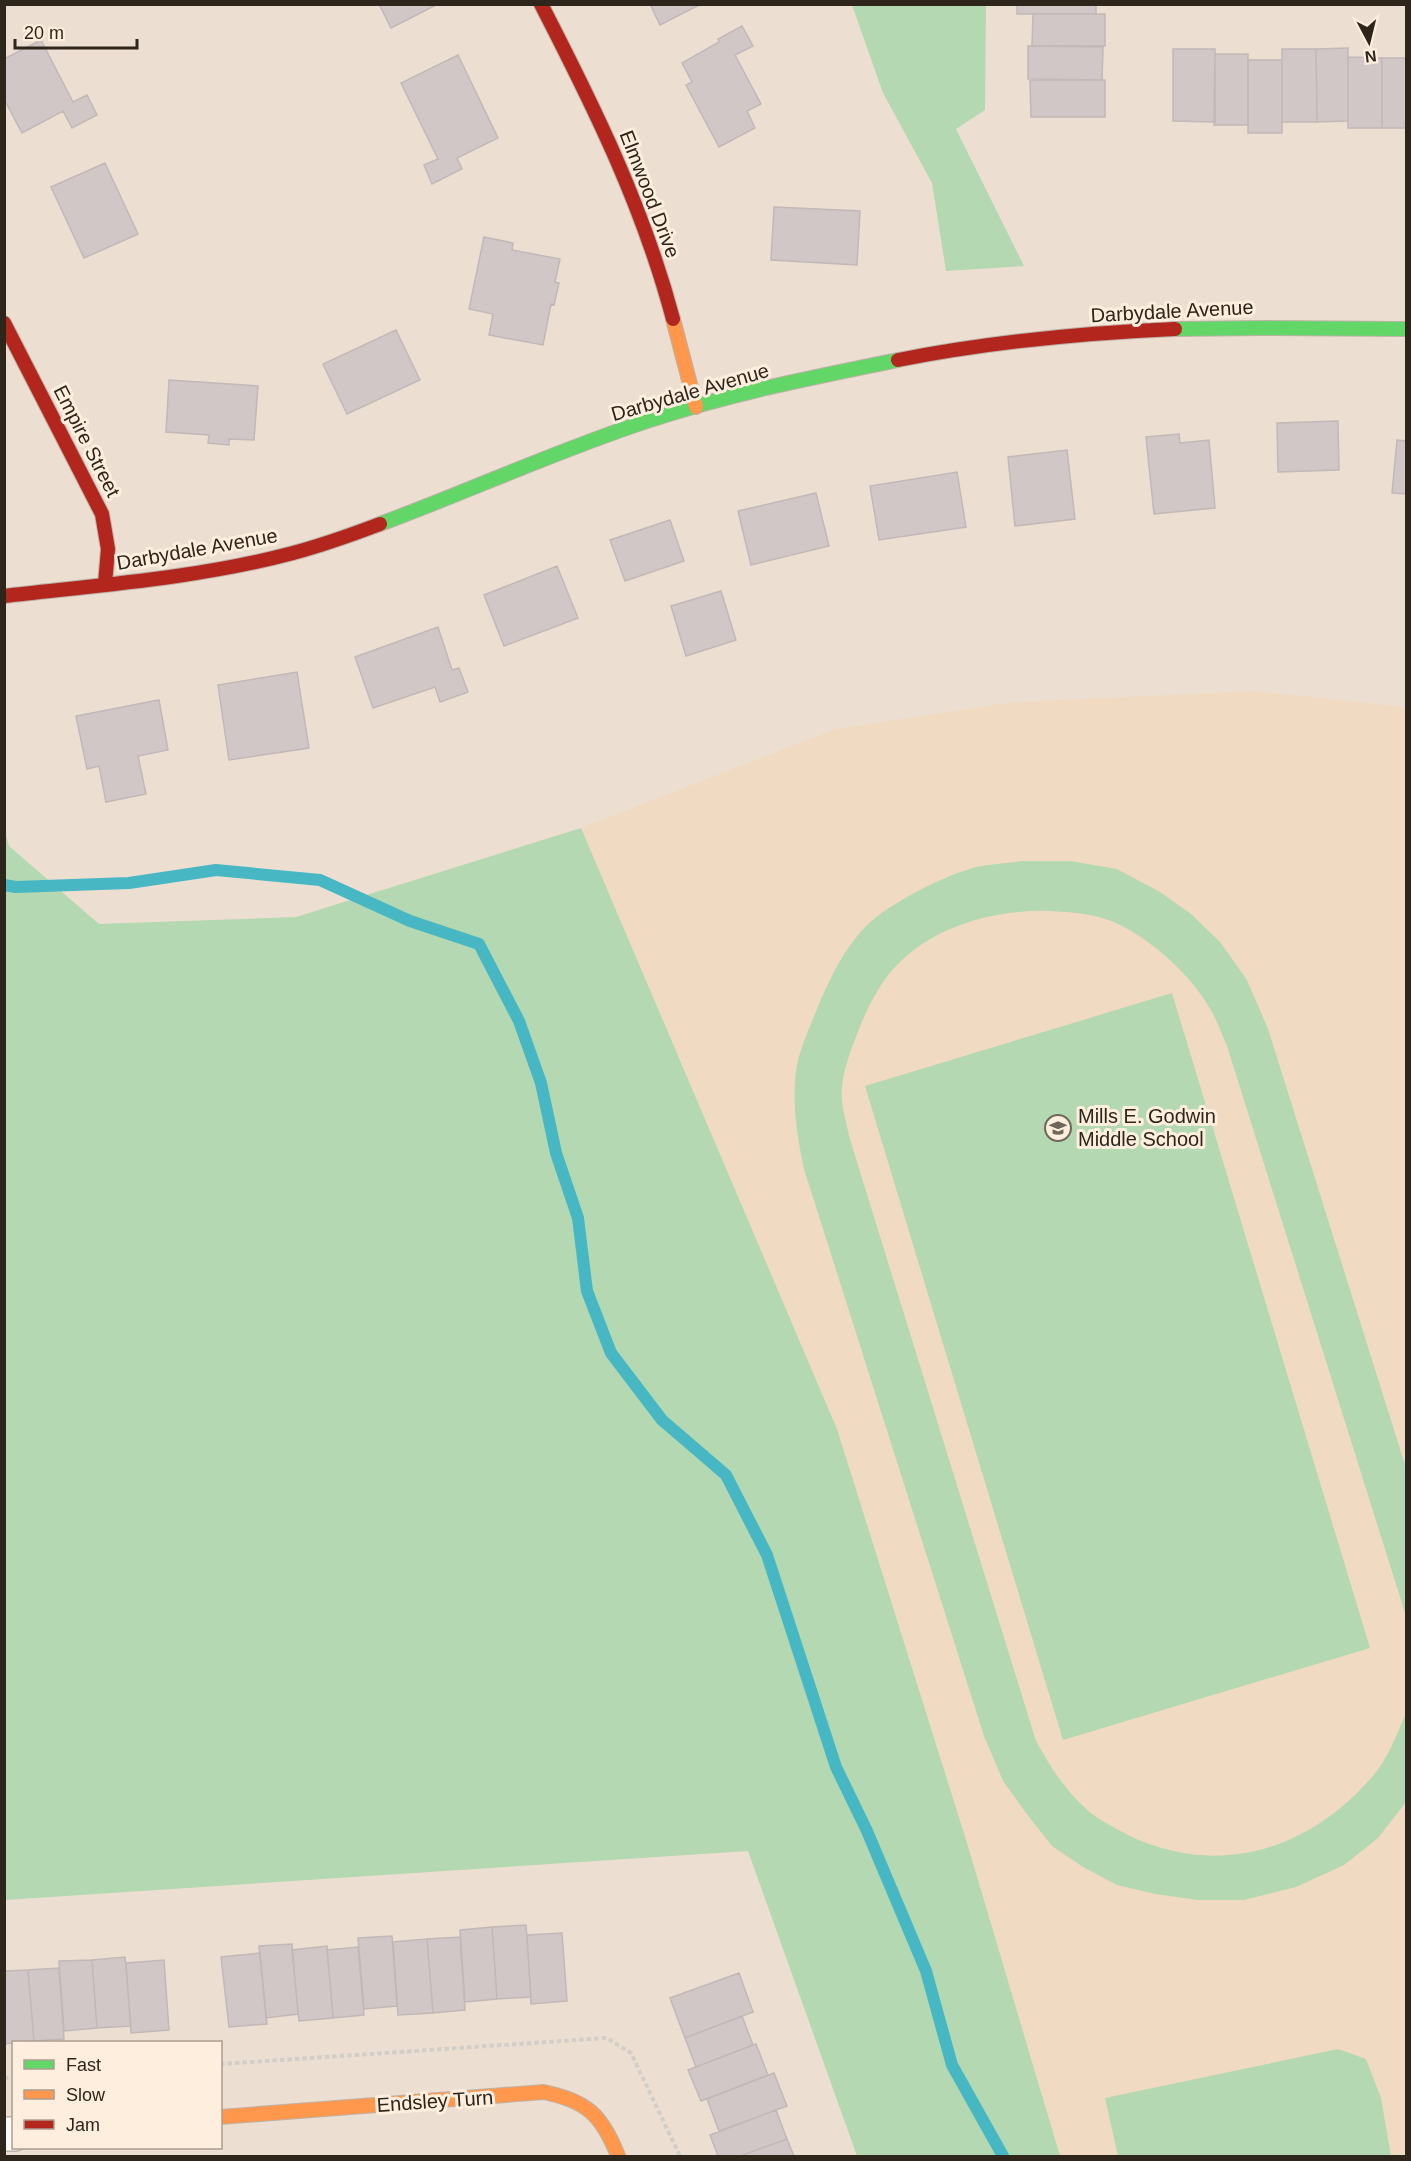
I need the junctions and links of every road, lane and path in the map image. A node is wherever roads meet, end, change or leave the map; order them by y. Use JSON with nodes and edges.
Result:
{"nodes":[{"id":1,"x":541,"y":4,"type":"edge"},
{"id":2,"x":4,"y":323,"type":"edge"},
{"id":3,"x":1407,"y":329,"type":"edge"},
{"id":4,"x":696,"y":407,"type":"junction"},
{"id":5,"x":105,"y":584,"type":"junction"},
{"id":6,"x":4,"y":596,"type":"edge"},
{"id":7,"x":222,"y":2117,"type":"edge"},
{"id":8,"x":618,"y":2157,"type":"edge"}],
"edges":[{"from":1,"to":4,"type":"street","name":"Elmwood Drive"},
{"from":2,"to":5,"type":"street","name":"Empire Street"},
{"from":3,"to":4,"type":"street","name":"Darbydale Avenue"},
{"from":4,"to":5,"type":"street","name":"Darbydale Avenue"},
{"from":5,"to":6,"type":"street","name":"Darbydale Avenue"},
{"from":7,"to":8,"type":"street","name":"Endsley Turn"}]}
